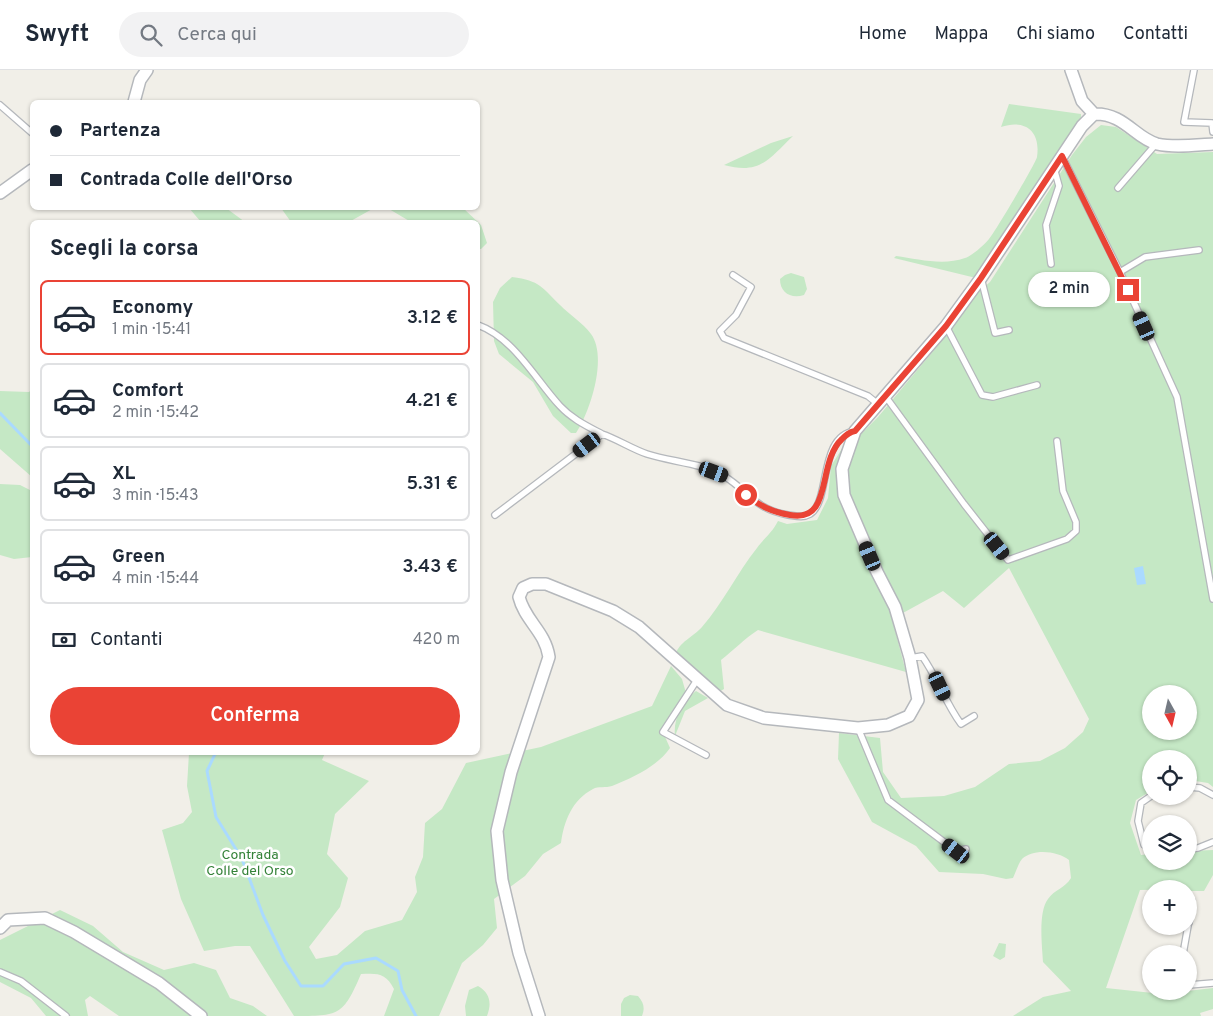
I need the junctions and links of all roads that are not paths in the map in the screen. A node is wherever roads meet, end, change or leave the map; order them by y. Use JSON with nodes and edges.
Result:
{"nodes":[{"id":1,"x":147,"y":70,"type":"edge"},
{"id":2,"x":1071,"y":70,"type":"edge"},
{"id":3,"x":1194,"y":70,"type":"edge"},
{"id":4,"x":135,"y":100,"type":"edge"},
{"id":5,"x":0,"y":105,"type":"edge"},
{"id":6,"x":1094,"y":114,"type":"junction"},
{"id":7,"x":30,"y":131,"type":"edge"},
{"id":8,"x":1213,"y":132,"type":"edge"},
{"id":9,"x":1156,"y":144,"type":"junction"},
{"id":10,"x":1213,"y":144,"type":"edge"},
{"id":11,"x":1062,"y":156,"type":"junction"},
{"id":12,"x":1054,"y":168,"type":"junction"},
{"id":13,"x":30,"y":171,"type":"edge"},
{"id":14,"x":1118,"y":188,"type":"dead end"},
{"id":15,"x":0,"y":193,"type":"edge"},
{"id":16,"x":1199,"y":250,"type":"dead end"},
{"id":17,"x":1051,"y":264,"type":"dead end"},
{"id":18,"x":1120,"y":272,"type":"junction"},
{"id":19,"x":733,"y":275,"type":"dead end"},
{"id":20,"x":981,"y":278,"type":"junction"},
{"id":21,"x":480,"y":326,"type":"edge"},
{"id":22,"x":946,"y":326,"type":"junction"},
{"id":23,"x":1009,"y":330,"type":"dead end"},
{"id":24,"x":1037,"y":385,"type":"dead end"},
{"id":25,"x":882,"y":401,"type":"junction"},
{"id":26,"x":855,"y":431,"type":"junction"},
{"id":27,"x":602,"y":434,"type":"junction"},
{"id":28,"x":1057,"y":441,"type":"dead end"},
{"id":29,"x":495,"y":515,"type":"dead end"},
{"id":30,"x":1213,"y":599,"type":"edge"},
{"id":31,"x":910,"y":658,"type":"junction"},
{"id":32,"x":697,"y":680,"type":"junction"},
{"id":33,"x":974,"y":716,"type":"dead end"},
{"id":34,"x":858,"y":728,"type":"junction"},
{"id":35,"x":706,"y":755,"type":"dead end"},
{"id":36,"x":1197,"y":788,"type":"edge"},
{"id":37,"x":1213,"y":795,"type":"edge"},
{"id":38,"x":1142,"y":802,"type":"edge"},
{"id":39,"x":1142,"y":837,"type":"edge"},
{"id":40,"x":1213,"y":842,"type":"edge"},
{"id":41,"x":966,"y":848,"type":"dead end"},
{"id":42,"x":1197,"y":848,"type":"edge"},
{"id":43,"x":0,"y":928,"type":"edge"},
{"id":44,"x":0,"y":972,"type":"edge"},
{"id":45,"x":1213,"y":983,"type":"edge"},
{"id":46,"x":1197,"y":984,"type":"edge"},
{"id":47,"x":66,"y":1016,"type":"edge"},
{"id":48,"x":201,"y":1016,"type":"edge"},
{"id":49,"x":539,"y":1016,"type":"edge"}],
"edges":[{"from":1,"to":4,"type":"street"},
{"from":2,"to":6,"type":"street"},
{"from":3,"to":8,"type":"lane"},
{"from":5,"to":7,"type":"lane"},
{"from":6,"to":9,"type":"street"},
{"from":6,"to":11,"type":"street"},
{"from":9,"to":10,"type":"street"},
{"from":9,"to":14,"type":"lane"},
{"from":11,"to":12,"type":"street"},
{"from":11,"to":18,"type":"lane"},
{"from":12,"to":17,"type":"lane"},
{"from":12,"to":20,"type":"street"},
{"from":13,"to":15,"type":"street"},
{"from":16,"to":18,"type":"lane"},
{"from":18,"to":30,"type":"lane"},
{"from":19,"to":25,"type":"lane"},
{"from":20,"to":22,"type":"street"},
{"from":20,"to":23,"type":"lane"},
{"from":21,"to":27,"type":"lane"},
{"from":22,"to":24,"type":"lane"},
{"from":22,"to":25,"type":"street"},
{"from":25,"to":26,"type":"street"},
{"from":25,"to":28,"type":"lane"},
{"from":26,"to":27,"type":"lane"},
{"from":26,"to":31,"type":"street"},
{"from":27,"to":29,"type":"lane"},
{"from":31,"to":33,"type":"lane"},
{"from":31,"to":34,"type":"street"},
{"from":32,"to":34,"type":"street"},
{"from":32,"to":35,"type":"lane"},
{"from":32,"to":49,"type":"street"},
{"from":34,"to":41,"type":"lane"},
{"from":36,"to":37,"type":"lane"},
{"from":38,"to":39,"type":"lane"},
{"from":40,"to":42,"type":"lane"},
{"from":43,"to":48,"type":"street"},
{"from":44,"to":47,"type":"lane"},
{"from":45,"to":46,"type":"lane"}]}
